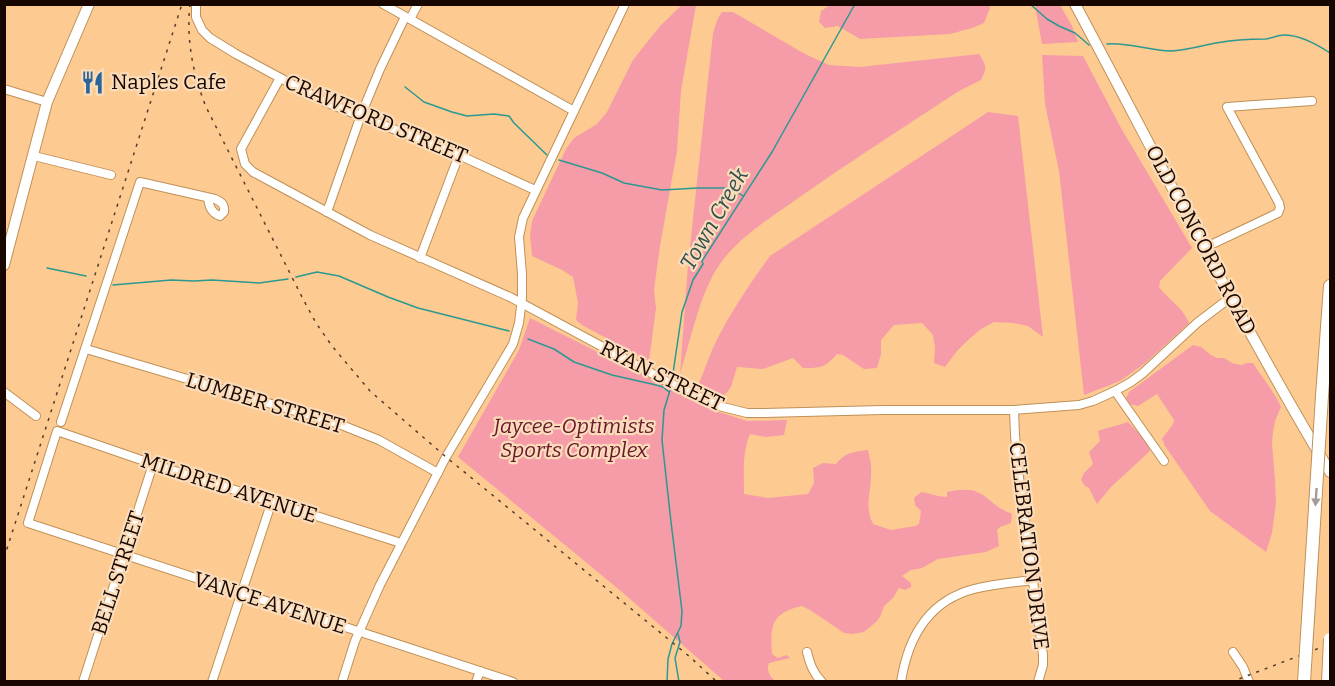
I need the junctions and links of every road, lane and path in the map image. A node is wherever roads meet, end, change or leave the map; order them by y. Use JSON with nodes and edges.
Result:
{"nodes":[{"id":1,"x":89,"y":4,"type":"edge"},
{"id":2,"x":196,"y":4,"type":"edge"},
{"id":3,"x":383,"y":4,"type":"edge"},
{"id":4,"x":418,"y":4,"type":"edge"},
{"id":5,"x":625,"y":4,"type":"edge"},
{"id":6,"x":1075,"y":4,"type":"edge"},
{"id":7,"x":407,"y":18,"type":"junction"},
{"id":8,"x":280,"y":78,"type":"junction"},
{"id":9,"x":4,"y":88,"type":"edge"},
{"id":10,"x":1312,"y":101,"type":"dead end"},
{"id":11,"x":47,"y":102,"type":"junction"},
{"id":12,"x":574,"y":111,"type":"junction"},
{"id":13,"x":361,"y":115,"type":"junction"},
{"id":14,"x":459,"y":155,"type":"junction"},
{"id":15,"x":34,"y":156,"type":"junction"},
{"id":16,"x":111,"y":175,"type":"dead end"},
{"id":17,"x":535,"y":190,"type":"junction"},
{"id":18,"x":209,"y":198,"type":"dead end"},
{"id":19,"x":327,"y":212,"type":"junction"},
{"id":20,"x":8,"y":238,"type":"edge"},
{"id":21,"x":1204,"y":248,"type":"junction"},
{"id":22,"x":420,"y":258,"type":"junction"},
{"id":23,"x":4,"y":265,"type":"edge"},
{"id":24,"x":1330,"y":286,"type":"edge"},
{"id":25,"x":1231,"y":297,"type":"junction"},
{"id":26,"x":521,"y":304,"type":"junction"},
{"id":27,"x":86,"y":348,"type":"junction"},
{"id":28,"x":4,"y":392,"type":"edge"},
{"id":29,"x":1115,"y":392,"type":"junction"},
{"id":30,"x":1014,"y":410,"type":"junction"},
{"id":31,"x":36,"y":416,"type":"dead end"},
{"id":32,"x":61,"y":422,"type":"dead end"},
{"id":33,"x":1164,"y":461,"type":"dead end"},
{"id":34,"x":153,"y":464,"type":"junction"},
{"id":35,"x":1330,"y":472,"type":"edge"},
{"id":36,"x":438,"y":474,"type":"junction"},
{"id":37,"x":272,"y":501,"type":"junction"},
{"id":38,"x":28,"y":523,"type":"joint"},
{"id":39,"x":402,"y":543,"type":"junction"},
{"id":40,"x":124,"y":555,"type":"junction"},
{"id":41,"x":1034,"y":580,"type":"junction"},
{"id":42,"x":242,"y":593,"type":"junction"},
{"id":43,"x":359,"y":631,"type":"junction"},
{"id":44,"x":1330,"y":639,"type":"edge"},
{"id":45,"x":807,"y":652,"type":"dead end"},
{"id":46,"x":1233,"y":652,"type":"dead end"},
{"id":47,"x":480,"y":671,"type":"junction"},
{"id":48,"x":83,"y":681,"type":"edge"},
{"id":49,"x":212,"y":681,"type":"edge"},
{"id":50,"x":342,"y":681,"type":"edge"},
{"id":51,"x":476,"y":681,"type":"edge"},
{"id":52,"x":513,"y":681,"type":"edge"},
{"id":53,"x":822,"y":681,"type":"edge"},
{"id":54,"x":901,"y":681,"type":"edge"},
{"id":55,"x":1038,"y":681,"type":"edge"},
{"id":56,"x":1249,"y":681,"type":"edge"},
{"id":57,"x":1304,"y":681,"type":"edge"},
{"id":58,"x":1328,"y":681,"type":"edge"}],
"edges":[{"from":1,"to":11,"type":"main road"},
{"from":2,"to":8,"type":"street","name":"CRAWFORD STREET"},
{"from":3,"to":7,"type":"street"},
{"from":4,"to":7,"type":"street"},
{"from":5,"to":12,"type":"street"},
{"from":6,"to":21,"type":"main road","name":"OLD CONCORD ROAD"},
{"from":7,"to":12,"type":"street"},
{"from":7,"to":13,"type":"street"},
{"from":8,"to":13,"type":"street","name":"CRAWFORD STREET"},
{"from":8,"to":19,"type":"street","name":"RYAN STREET"},
{"from":9,"to":11,"type":"street"},
{"from":10,"to":21,"type":"street"},
{"from":11,"to":15,"type":"main road"},
{"from":12,"to":17,"type":"street"},
{"from":13,"to":14,"type":"street","name":"CRAWFORD STREET"},
{"from":13,"to":19,"type":"street"},
{"from":14,"to":17,"type":"street","name":"CRAWFORD STREET"},
{"from":14,"to":22,"type":"street"},
{"from":15,"to":16,"type":"street"},
{"from":15,"to":20,"type":"main road"},
{"from":17,"to":26,"type":"street"},
{"from":18,"to":27,"type":"street"},
{"from":19,"to":22,"type":"street","name":"RYAN STREET"},
{"from":20,"to":23,"type":"main road"},
{"from":21,"to":25,"type":"main road","name":"OLD CONCORD ROAD"},
{"from":22,"to":26,"type":"street","name":"RYAN STREET"},
{"from":24,"to":57,"type":"highway","one_way":true,"bridge":true},
{"from":25,"to":29,"type":"street","name":"RYAN STREET"},
{"from":25,"to":35,"type":"main road","name":"OLD CONCORD ROAD"},
{"from":26,"to":30,"type":"street","name":"RYAN STREET"},
{"from":26,"to":36,"type":"street"},
{"from":27,"to":32,"type":"street"},
{"from":27,"to":36,"type":"street","name":"LUMBER STREET"},
{"from":28,"to":31,"type":"street"},
{"from":29,"to":30,"type":"street","name":"RYAN STREET"},
{"from":29,"to":33,"type":"street"},
{"from":30,"to":41,"type":"street","name":"CELEBRATION DRIVE"},
{"from":34,"to":37,"type":"street","name":"MILDRED AVENUE"},
{"from":34,"to":38,"type":"street","name":"MILDRED AVENUE"},
{"from":34,"to":40,"type":"street","name":"BELL STREET"},
{"from":36,"to":39,"type":"street"},
{"from":37,"to":39,"type":"street","name":"MILDRED AVENUE"},
{"from":37,"to":42,"type":"street"},
{"from":38,"to":40,"type":"street","name":"VANCE AVENUE"},
{"from":39,"to":43,"type":"street"},
{"from":40,"to":42,"type":"street","name":"VANCE AVENUE"},
{"from":40,"to":48,"type":"street","name":"BELL STREET"},
{"from":41,"to":54,"type":"street"},
{"from":41,"to":55,"type":"street","name":"CELEBRATION DRIVE"},
{"from":42,"to":43,"type":"street","name":"VANCE AVENUE"},
{"from":42,"to":49,"type":"street"},
{"from":43,"to":47,"type":"street","name":"VANCE AVENUE"},
{"from":43,"to":50,"type":"street"},
{"from":44,"to":58,"type":"highway","bridge":true},
{"from":45,"to":53,"type":"street"},
{"from":46,"to":56,"type":"street"},
{"from":47,"to":51,"type":"street"},
{"from":47,"to":52,"type":"street","name":"VANCE AVENUE"}]}
